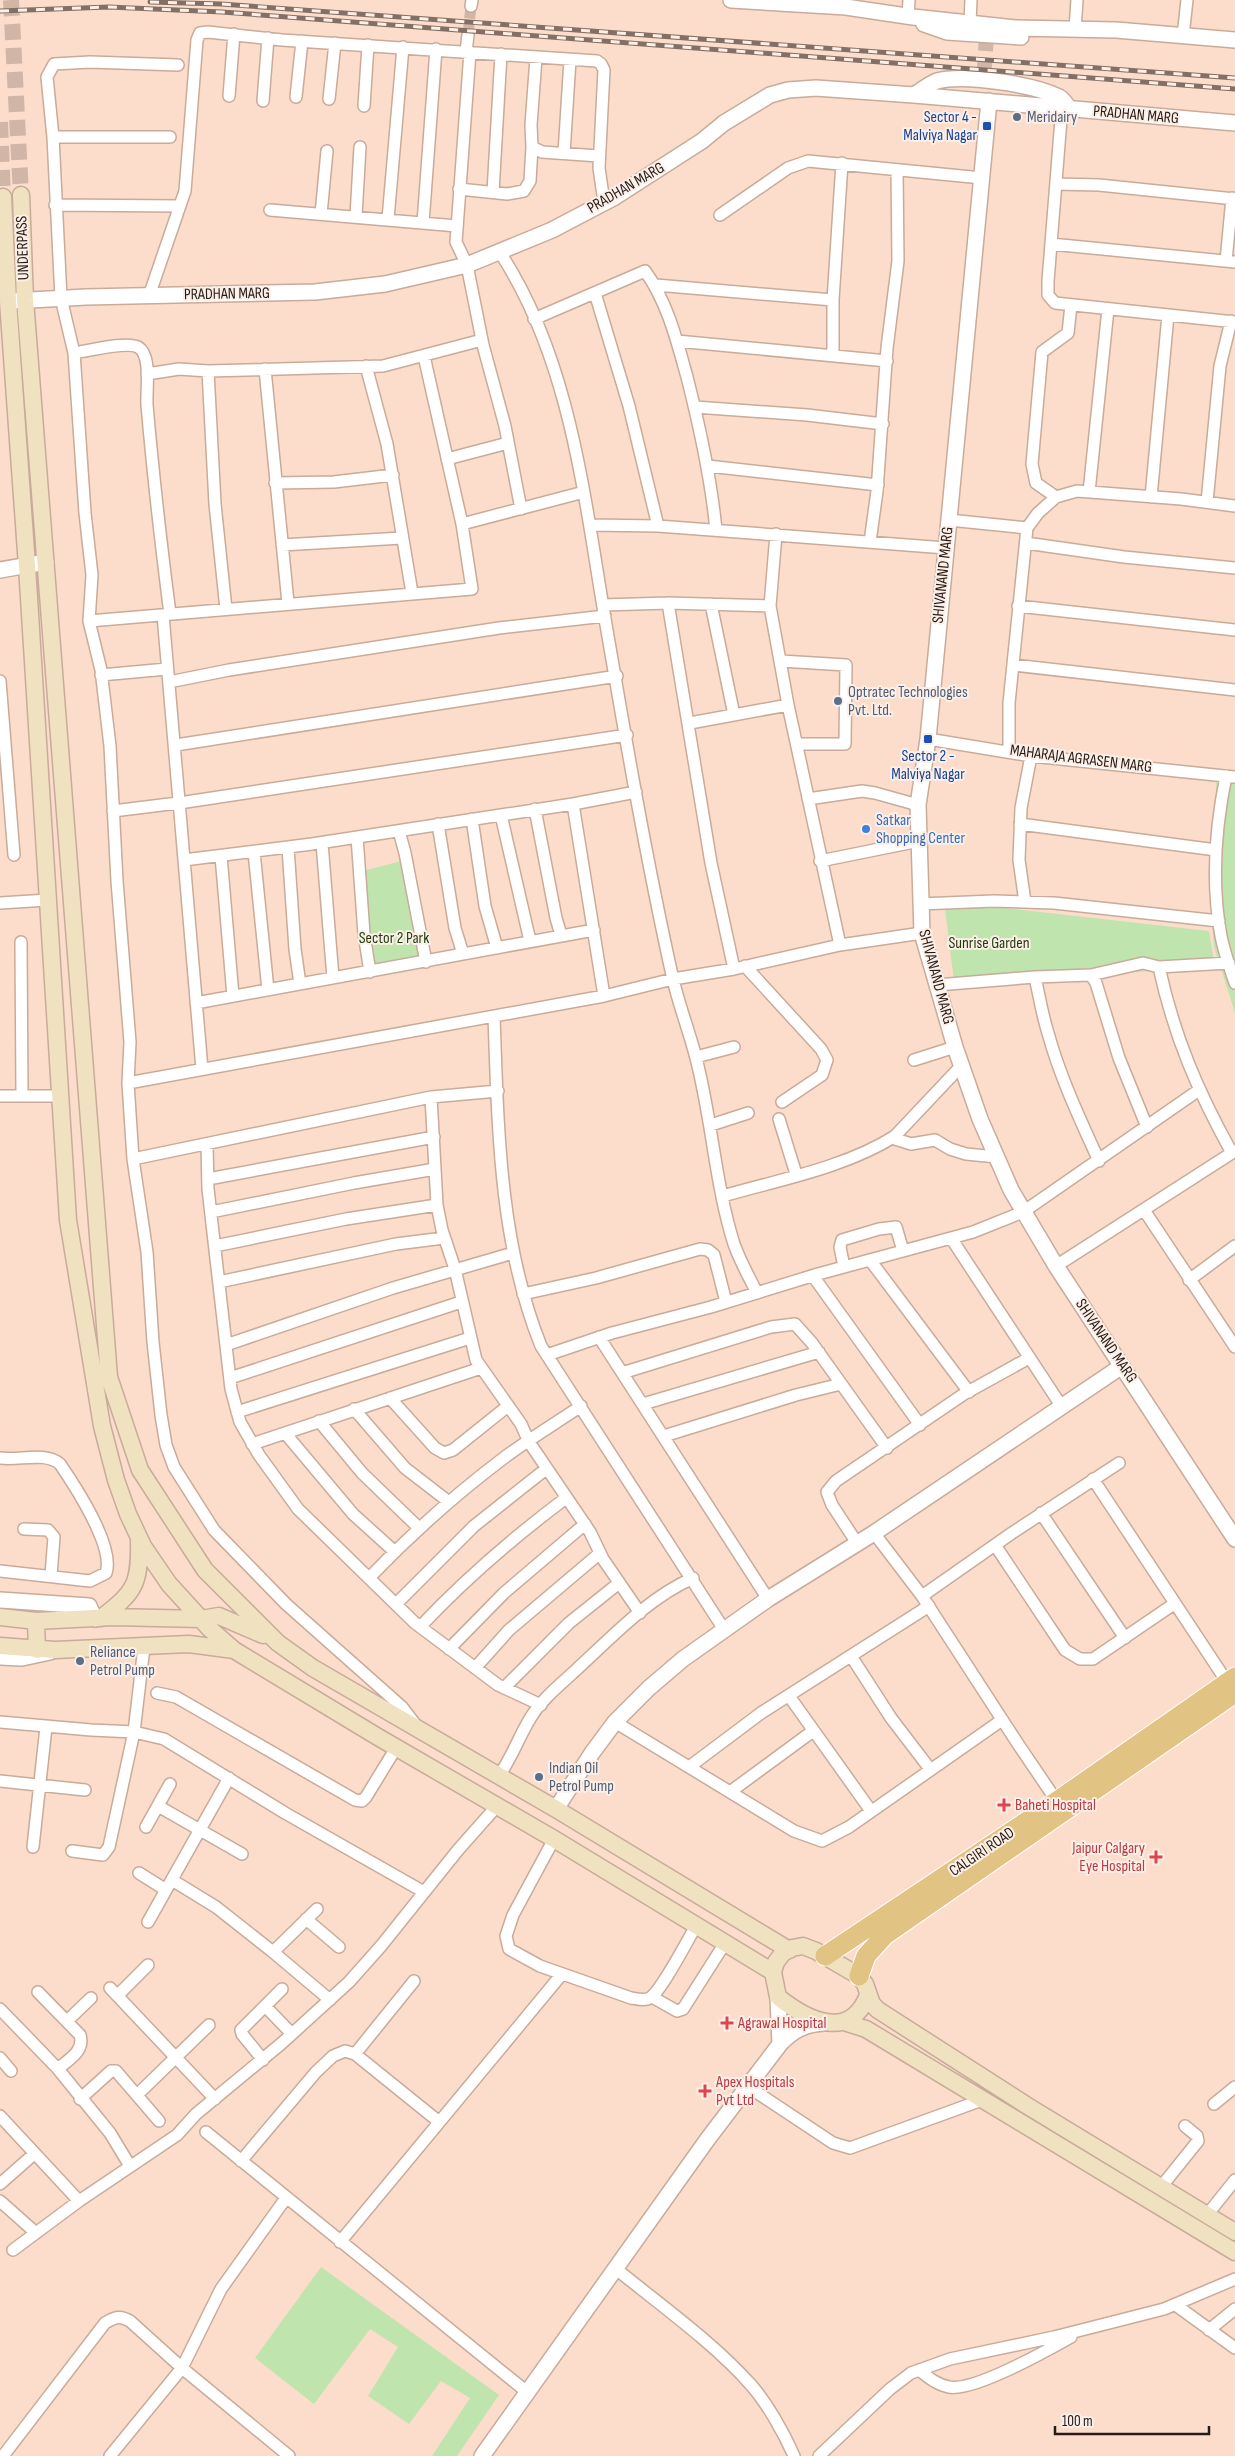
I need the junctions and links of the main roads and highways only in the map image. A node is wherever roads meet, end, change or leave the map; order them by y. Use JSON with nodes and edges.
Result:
{"nodes":[{"id":1,"x":21,"y":195,"type":"tunnel mouth"},
{"id":2,"x":3,"y":197,"type":"tunnel mouth"},
{"id":3,"x":4,"y":298,"type":"edge"},
{"id":4,"x":139,"y":1538,"type":"junction"},
{"id":5,"x":220,"y":1587,"type":"junction"},
{"id":6,"x":0,"y":1617,"type":"edge"},
{"id":7,"x":98,"y":1619,"type":"junction"},
{"id":8,"x":36,"y":1621,"type":"junction"},
{"id":9,"x":210,"y":1621,"type":"junction"},
{"id":10,"x":278,"y":1643,"type":"junction"},
{"id":11,"x":189,"y":1644,"type":"junction"},
{"id":12,"x":0,"y":1646,"type":"edge"},
{"id":13,"x":37,"y":1650,"type":"junction"},
{"id":14,"x":234,"y":1650,"type":"junction"},
{"id":15,"x":1232,"y":1684,"type":"edge"},
{"id":16,"x":1060,"y":1807,"type":"junction"},
{"id":17,"x":789,"y":1950,"type":"junction"},
{"id":18,"x":826,"y":1956,"type":"junction"},
{"id":19,"x":773,"y":1972,"type":"junction"},
{"id":20,"x":859,"y":1976,"type":"junction"},
{"id":21,"x":868,"y":1995,"type":"junction"},
{"id":22,"x":844,"y":2022,"type":"junction"},
{"id":23,"x":1235,"y":2232,"type":"edge"},
{"id":24,"x":1235,"y":2252,"type":"edge"}],
"edges":[{"from":1,"to":5,"type":"main road","name":"UNDERPASS"},
{"from":2,"to":3,"type":"main road","name":"UNDERPASS"},
{"from":3,"to":4,"type":"main road","name":"UNDERPASS"},
{"from":4,"to":7,"type":"main road"},
{"from":4,"to":9,"type":"main road"},
{"from":5,"to":9,"type":"main road"},
{"from":5,"to":10,"type":"main road","name":"UNDERPASS"},
{"from":6,"to":8,"type":"main road"},
{"from":7,"to":8,"type":"main road"},
{"from":7,"to":9,"type":"main road"},
{"from":8,"to":13,"type":"main road"},
{"from":9,"to":10,"type":"main road"},
{"from":9,"to":11,"type":"main road"},
{"from":9,"to":14,"type":"main road"},
{"from":10,"to":17,"type":"main road"},
{"from":11,"to":13,"type":"main road"},
{"from":11,"to":14,"type":"main road"},
{"from":12,"to":13,"type":"main road"},
{"from":14,"to":19,"type":"main road"},
{"from":15,"to":16,"type":"main road","name":"CALGIRI ROAD"},
{"from":16,"to":18,"type":"main road","name":"CALGIRI ROAD"},
{"from":16,"to":20,"type":"main road","name":"CALGIRI ROAD"},
{"from":17,"to":18,"type":"main road"},
{"from":17,"to":19,"type":"main road"},
{"from":18,"to":20,"type":"main road"},
{"from":19,"to":22,"type":"main road"},
{"from":20,"to":21,"type":"main road"},
{"from":21,"to":22,"type":"main road"},
{"from":21,"to":23,"type":"main road"},
{"from":22,"to":24,"type":"main road"}]}
